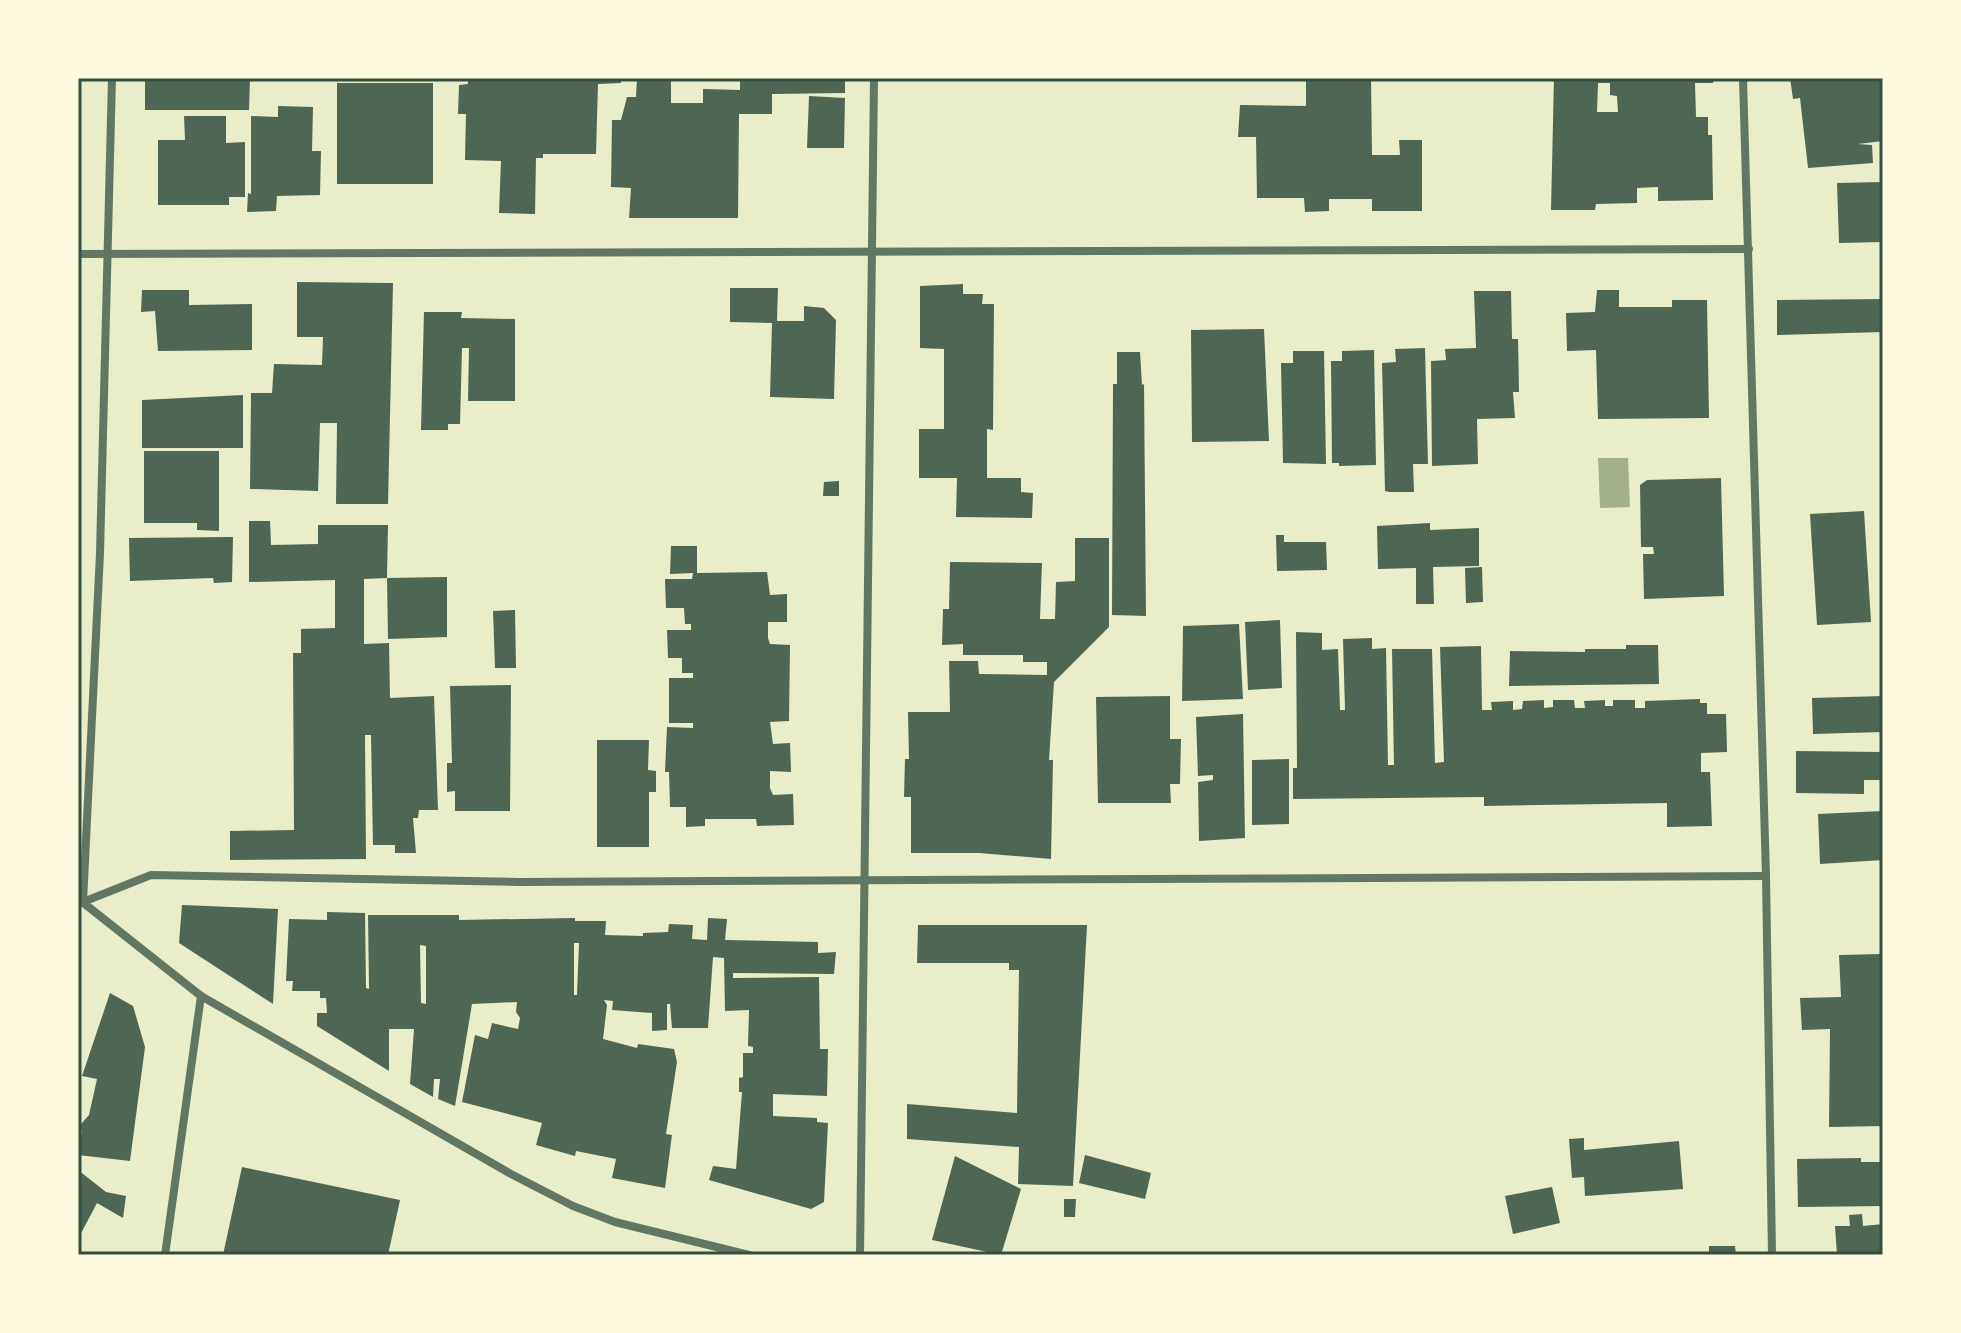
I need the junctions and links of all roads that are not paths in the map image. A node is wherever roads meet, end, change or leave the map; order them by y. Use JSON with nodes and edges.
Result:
{"nodes":[{"id":1,"x":112,"y":78,"type":"edge"},
{"id":2,"x":874,"y":78,"type":"edge"},
{"id":3,"x":1743,"y":78,"type":"edge"},
{"id":4,"x":1749,"y":249,"type":"junction"},
{"id":5,"x":872,"y":251,"type":"junction"},
{"id":6,"x":78,"y":254,"type":"edge"},
{"id":7,"x":110,"y":254,"type":"junction"},
{"id":8,"x":1766,"y":876,"type":"junction"},
{"id":9,"x":864,"y":880,"type":"junction"},
{"id":10,"x":81,"y":901,"type":"edge"},
{"id":11,"x":201,"y":996,"type":"junction"},
{"id":12,"x":165,"y":1255,"type":"edge"},
{"id":13,"x":749,"y":1255,"type":"edge"},
{"id":14,"x":860,"y":1255,"type":"edge"},
{"id":15,"x":1772,"y":1255,"type":"edge"}],
"edges":[{"from":1,"to":7,"type":"street"},
{"from":2,"to":5,"type":"street"},
{"from":3,"to":4,"type":"street"},
{"from":4,"to":5,"type":"street"},
{"from":4,"to":8,"type":"street"},
{"from":5,"to":7,"type":"street"},
{"from":5,"to":9,"type":"street"},
{"from":6,"to":7,"type":"street"},
{"from":7,"to":10,"type":"street"},
{"from":8,"to":9,"type":"street"},
{"from":8,"to":15,"type":"street"},
{"from":9,"to":10,"type":"street"},
{"from":9,"to":14,"type":"street"},
{"from":10,"to":11,"type":"street"},
{"from":11,"to":12,"type":"street"},
{"from":11,"to":13,"type":"street"}]}
